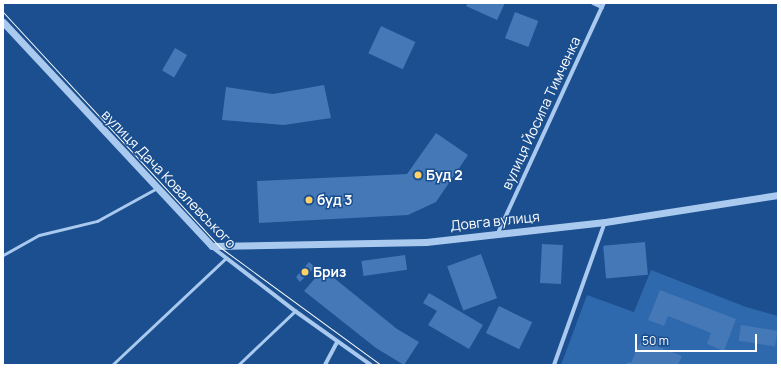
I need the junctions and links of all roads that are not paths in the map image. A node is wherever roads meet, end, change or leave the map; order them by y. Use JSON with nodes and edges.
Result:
{"nodes":[{"id":1,"x":593,"y":3,"type":"edge"},
{"id":2,"x":603,"y":5,"type":"edge"},
{"id":3,"x":3,"y":22,"type":"edge"},
{"id":4,"x":157,"y":188,"type":"junction"},
{"id":5,"x":778,"y":195,"type":"edge"},
{"id":6,"x":605,"y":222,"type":"junction"},
{"id":7,"x":498,"y":232,"type":"junction"},
{"id":8,"x":212,"y":246,"type":"junction"},
{"id":9,"x":3,"y":255,"type":"edge"},
{"id":10,"x":226,"y":258,"type":"junction"},
{"id":11,"x":295,"y":311,"type":"junction"},
{"id":12,"x":337,"y":342,"type":"junction"},
{"id":13,"x":112,"y":365,"type":"edge"},
{"id":14,"x":238,"y":365,"type":"edge"},
{"id":15,"x":325,"y":365,"type":"edge"},
{"id":16,"x":371,"y":365,"type":"edge"},
{"id":17,"x":554,"y":365,"type":"edge"}],
"edges":[{"from":1,"to":2,"type":"street"},
{"from":2,"to":7,"type":"street","name":"вулиця Йосипа Тимченка"},
{"from":3,"to":4,"type":"street","name":"вулиця Дача Ковалевського"},
{"from":4,"to":8,"type":"street","name":"вулиця Дача Ковалевського"},
{"from":4,"to":9,"type":"lane"},
{"from":5,"to":6,"type":"street","name":"Довга вулиця"},
{"from":6,"to":7,"type":"street","name":"Довга вулиця"},
{"from":6,"to":17,"type":"street"},
{"from":7,"to":8,"type":"street","name":"Довга вулиця"},
{"from":8,"to":10,"type":"street","name":"вулиця Дача Ковалевського"},
{"from":10,"to":11,"type":"street","name":"вулиця Дача Ковалевського"},
{"from":10,"to":13,"type":"lane"},
{"from":11,"to":12,"type":"street","name":"вулиця Дача Ковалевського"},
{"from":11,"to":14,"type":"lane"},
{"from":12,"to":15,"type":"street"},
{"from":12,"to":16,"type":"street","name":"вулиця Дача Ковалевського"}]}
